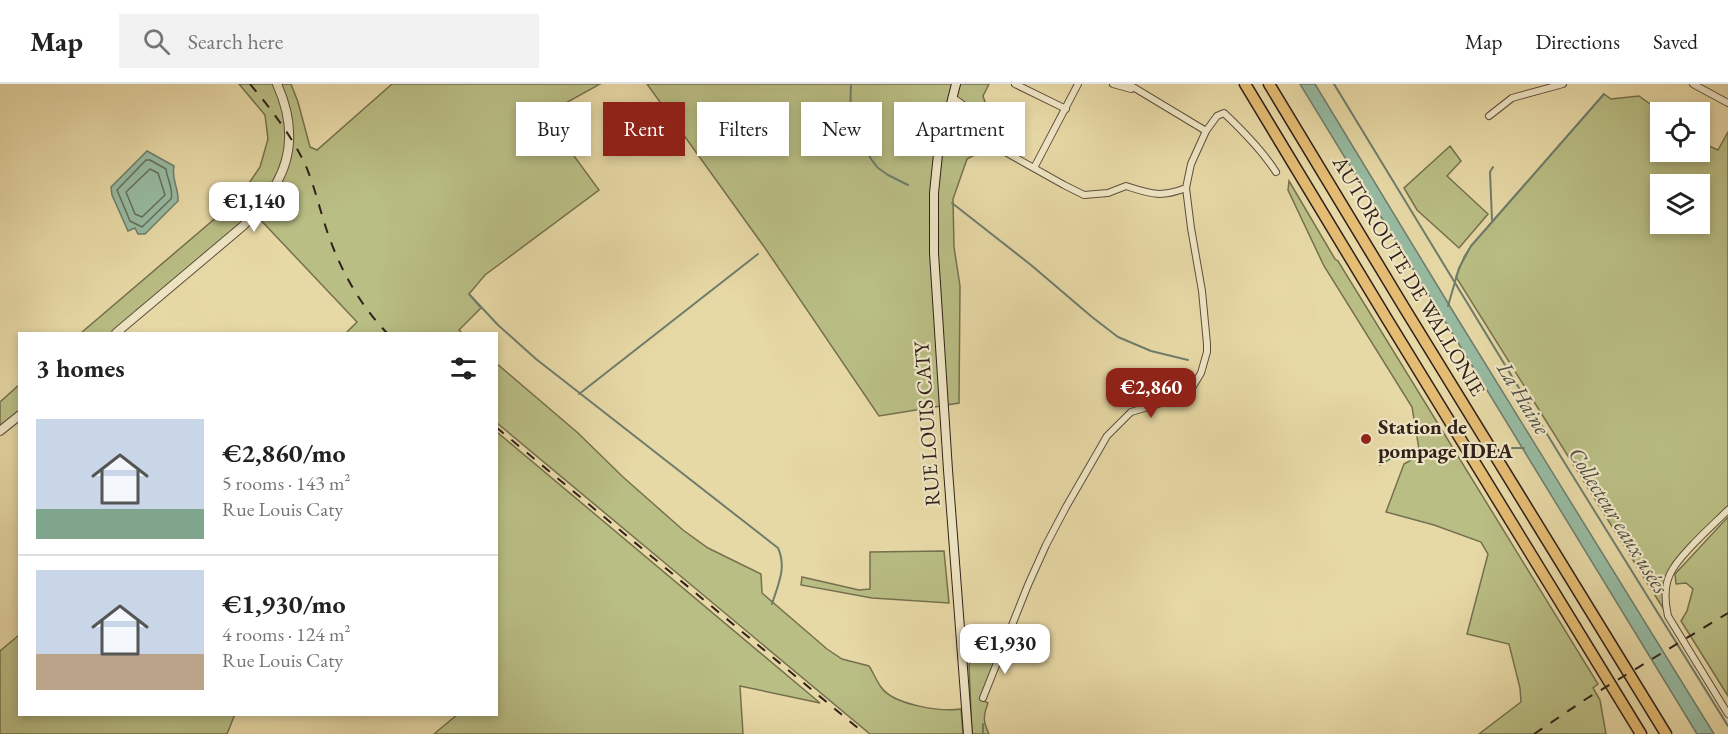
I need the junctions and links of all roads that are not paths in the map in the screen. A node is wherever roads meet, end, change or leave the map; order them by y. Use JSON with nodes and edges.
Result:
{"nodes":[{"id":1,"x":277,"y":84,"type":"edge"},
{"id":2,"x":956,"y":84,"type":"edge"},
{"id":3,"x":1015,"y":84,"type":"edge"},
{"id":4,"x":1078,"y":84,"type":"edge"},
{"id":5,"x":1113,"y":84,"type":"edge"},
{"id":6,"x":1128,"y":84,"type":"edge"},
{"id":7,"x":1245,"y":84,"type":"edge"},
{"id":8,"x":1269,"y":84,"type":"edge"},
{"id":9,"x":1563,"y":84,"type":"edge"},
{"id":10,"x":1693,"y":84,"type":"edge"},
{"id":11,"x":1137,"y":90,"type":"junction"},
{"id":12,"x":952,"y":97,"type":"junction"},
{"id":13,"x":1728,"y":103,"type":"edge"},
{"id":14,"x":1065,"y":109,"type":"junction"},
{"id":15,"x":1489,"y":116,"type":"dead end"},
{"id":16,"x":1206,"y":131,"type":"junction"},
{"id":17,"x":1034,"y":168,"type":"junction"},
{"id":18,"x":1276,"y":172,"type":"dead end"},
{"id":19,"x":1186,"y":188,"type":"junction"},
{"id":20,"x":117,"y":332,"type":"edge"},
{"id":21,"x":18,"y":416,"type":"edge"},
{"id":22,"x":0,"y":431,"type":"edge"},
{"id":23,"x":1728,"y":510,"type":"edge"},
{"id":24,"x":1005,"y":644,"type":"junction"},
{"id":25,"x":962,"y":652,"type":"junction"},
{"id":26,"x":983,"y":698,"type":"dead end"},
{"id":27,"x":1728,"y":714,"type":"edge"},
{"id":28,"x":968,"y":734,"type":"edge"},
{"id":29,"x":1641,"y":734,"type":"edge"},
{"id":30,"x":1666,"y":734,"type":"edge"}],
"edges":[{"from":1,"to":20,"type":"street"},
{"from":2,"to":12,"type":"main road","name":"RUE LOUIS CATY"},
{"from":3,"to":14,"type":"street"},
{"from":4,"to":14,"type":"street"},
{"from":5,"to":11,"type":"street"},
{"from":6,"to":11,"type":"street"},
{"from":7,"to":29,"type":"highway","name":"AUTOROUTE DE WALLONIE"},
{"from":8,"to":30,"type":"highway","name":"AUTOROUTE DE WALLONIE"},
{"from":9,"to":15,"type":"street"},
{"from":10,"to":13,"type":"street"},
{"from":11,"to":16,"type":"street"},
{"from":12,"to":17,"type":"street"},
{"from":12,"to":25,"type":"main road","name":"RUE LOUIS CATY"},
{"from":14,"to":17,"type":"street"},
{"from":16,"to":18,"type":"street"},
{"from":16,"to":19,"type":"street"},
{"from":17,"to":19,"type":"street"},
{"from":19,"to":24,"type":"street"},
{"from":21,"to":22,"type":"street"},
{"from":23,"to":27,"type":"street"},
{"from":24,"to":25,"type":"street"},
{"from":24,"to":26,"type":"street"},
{"from":25,"to":28,"type":"main road","name":"RUE LOUIS CATY"}]}
